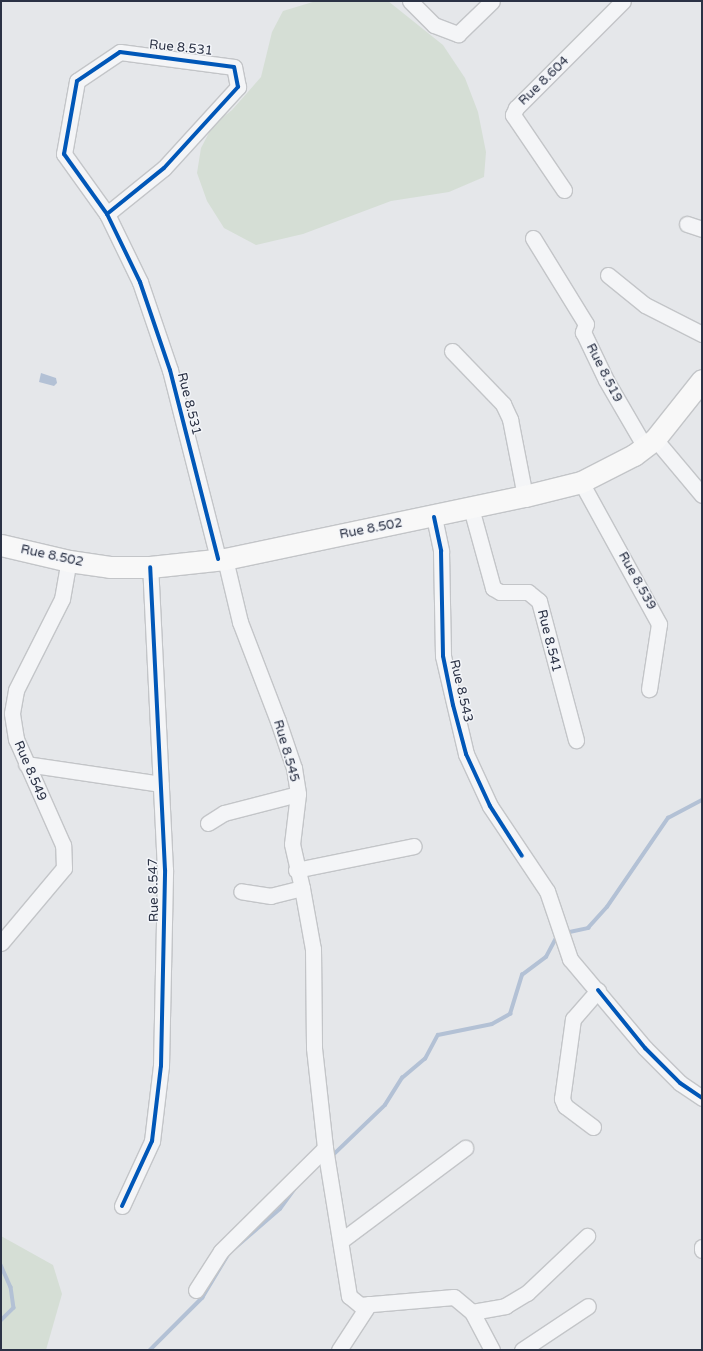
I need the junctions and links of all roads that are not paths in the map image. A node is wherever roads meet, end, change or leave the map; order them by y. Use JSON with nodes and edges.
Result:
{"nodes":[{"id":1,"x":410,"y":1,"type":"edge"},
{"id":2,"x":492,"y":1,"type":"edge"},
{"id":3,"x":623,"y":1,"type":"edge"},
{"id":4,"x":564,"y":190,"type":"dead end"},
{"id":5,"x":107,"y":214,"type":"junction"},
{"id":6,"x":687,"y":224,"type":"dead end"},
{"id":7,"x":702,"y":229,"type":"edge"},
{"id":8,"x":533,"y":238,"type":"dead end"},
{"id":9,"x":608,"y":275,"type":"dead end"},
{"id":10,"x":702,"y":334,"type":"edge"},
{"id":11,"x":452,"y":351,"type":"dead end"},
{"id":12,"x":702,"y":380,"type":"edge"},
{"id":13,"x":650,"y":443,"type":"junction"},
{"id":14,"x":581,"y":482,"type":"junction"},
{"id":15,"x":702,"y":495,"type":"edge"},
{"id":16,"x":525,"y":496,"type":"junction"},
{"id":17,"x":471,"y":508,"type":"junction"},
{"id":18,"x":434,"y":517,"type":"junction"},
{"id":19,"x":1,"y":544,"type":"edge"},
{"id":20,"x":222,"y":559,"type":"junction"},
{"id":21,"x":69,"y":561,"type":"junction"},
{"id":22,"x":150,"y":567,"type":"junction"},
{"id":23,"x":649,"y":689,"type":"dead end"},
{"id":24,"x":576,"y":740,"type":"dead end"},
{"id":25,"x":26,"y":764,"type":"junction"},
{"id":26,"x":161,"y":784,"type":"junction"},
{"id":27,"x":298,"y":794,"type":"junction"},
{"id":28,"x":208,"y":823,"type":"dead end"},
{"id":29,"x":414,"y":846,"type":"dead end"},
{"id":30,"x":296,"y":870,"type":"junction"},
{"id":31,"x":302,"y":888,"type":"junction"},
{"id":32,"x":241,"y":891,"type":"dead end"},
{"id":33,"x":1,"y":943,"type":"edge"},
{"id":34,"x":598,"y":990,"type":"junction"},
{"id":35,"x":702,"y":1098,"type":"edge"},
{"id":36,"x":593,"y":1127,"type":"dead end"},
{"id":37,"x":325,"y":1148,"type":"junction"},
{"id":38,"x":465,"y":1148,"type":"dead end"},
{"id":39,"x":122,"y":1206,"type":"dead end"},
{"id":40,"x":587,"y":1236,"type":"dead end"},
{"id":41,"x":342,"y":1240,"type":"junction"},
{"id":42,"x":702,"y":1247,"type":"edge"},
{"id":43,"x":702,"y":1250,"type":"edge"},
{"id":44,"x":196,"y":1290,"type":"dead end"},
{"id":45,"x":369,"y":1304,"type":"junction"},
{"id":46,"x":588,"y":1306,"type":"dead end"},
{"id":47,"x":472,"y":1312,"type":"junction"},
{"id":48,"x":339,"y":1350,"type":"edge"},
{"id":49,"x":492,"y":1350,"type":"edge"},
{"id":50,"x":522,"y":1350,"type":"edge"}],
"edges":[{"from":1,"to":2,"type":"street"},
{"from":3,"to":4,"type":"street","name":"Rue 8.604"},
{"from":5,"to":5,"type":"street","name":"Rue 8.531"},
{"from":5,"to":20,"type":"street","name":"Rue 8.531"},
{"from":6,"to":7,"type":"street"},
{"from":8,"to":13,"type":"street","name":"Rue 8.519"},
{"from":9,"to":10,"type":"street"},
{"from":11,"to":16,"type":"street"},
{"from":12,"to":13,"type":"main road","name":"Rue 8.502"},
{"from":13,"to":14,"type":"main road","name":"Rue 8.502"},
{"from":13,"to":15,"type":"street"},
{"from":14,"to":16,"type":"main road","name":"Rue 8.502"},
{"from":14,"to":23,"type":"street","name":"Rue 8.539"},
{"from":16,"to":17,"type":"main road","name":"Rue 8.502"},
{"from":17,"to":18,"type":"main road","name":"Rue 8.502"},
{"from":17,"to":24,"type":"street","name":"Rue 8.541"},
{"from":18,"to":20,"type":"main road","name":"Rue 8.502"},
{"from":18,"to":34,"type":"street","name":"Rue 8.543"},
{"from":19,"to":21,"type":"main road","name":"Rue 8.502"},
{"from":20,"to":22,"type":"main road","name":"Rue 8.502"},
{"from":20,"to":27,"type":"street","name":"Rue 8.545"},
{"from":21,"to":22,"type":"main road","name":"Rue 8.502"},
{"from":21,"to":25,"type":"street","name":"Rue 8.549"},
{"from":22,"to":26,"type":"street","name":"Rue 8.547"},
{"from":25,"to":26,"type":"street"},
{"from":25,"to":33,"type":"street","name":"Rue 8.549"},
{"from":26,"to":39,"type":"street","name":"Rue 8.547"},
{"from":27,"to":28,"type":"street"},
{"from":27,"to":30,"type":"street","name":"Rue 8.545"},
{"from":29,"to":30,"type":"street"},
{"from":30,"to":31,"type":"street","name":"Rue 8.545"},
{"from":31,"to":32,"type":"street"},
{"from":31,"to":37,"type":"street","name":"Rue 8.545"},
{"from":34,"to":35,"type":"street","name":"Rue 8.543"},
{"from":34,"to":36,"type":"street"},
{"from":37,"to":41,"type":"street","name":"Rue 8.545"},
{"from":37,"to":44,"type":"street"},
{"from":38,"to":41,"type":"street"},
{"from":40,"to":47,"type":"street"},
{"from":41,"to":45,"type":"street","name":"Rue 8.545"},
{"from":42,"to":43,"type":"street"},
{"from":45,"to":47,"type":"street"},
{"from":45,"to":48,"type":"street"},
{"from":46,"to":50,"type":"street"},
{"from":47,"to":49,"type":"street"}]}
